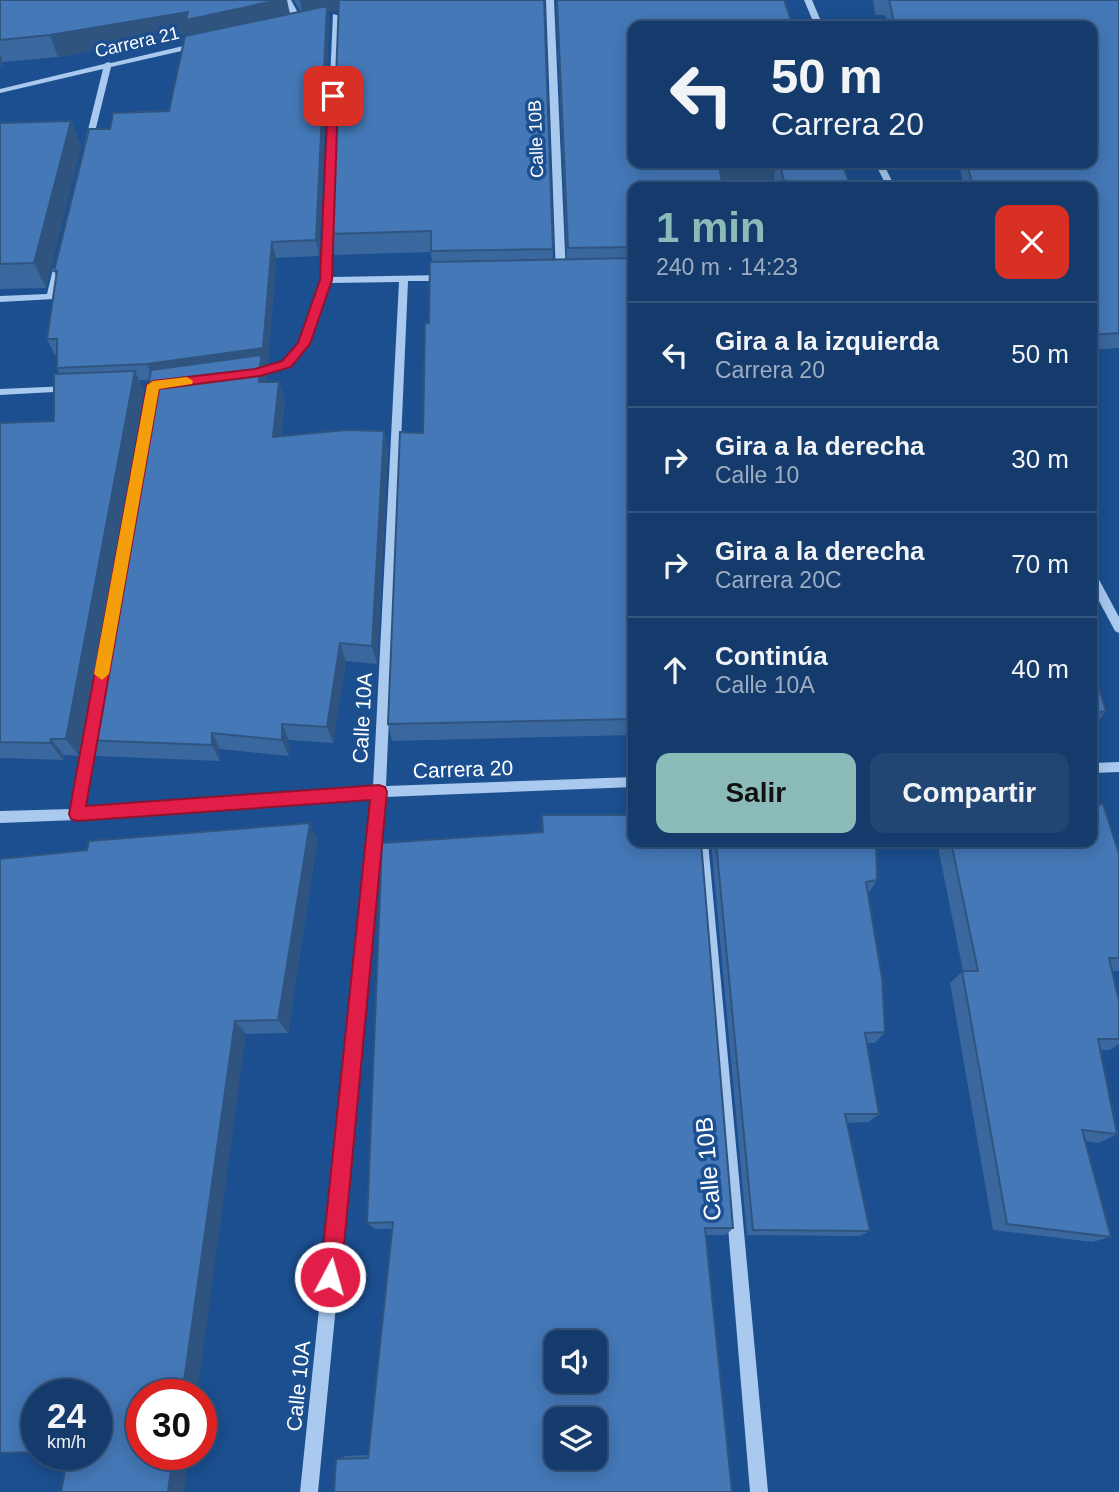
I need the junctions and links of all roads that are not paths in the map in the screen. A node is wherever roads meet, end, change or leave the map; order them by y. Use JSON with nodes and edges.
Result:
{"nodes":[{"id":1,"x":287,"y":0,"type":"edge"},
{"id":2,"x":550,"y":0,"type":"edge"},
{"id":3,"x":808,"y":0,"type":"edge"},
{"id":4,"x":348,"y":14,"type":"edge"},
{"id":5,"x":336,"y":16,"type":"junction"},
{"id":6,"x":324,"y":18,"type":"edge"},
{"id":7,"x":312,"y":20,"type":"edge"},
{"id":8,"x":817,"y":21,"type":"edge"},
{"id":9,"x":299,"y":22,"type":"junction"},
{"id":10,"x":286,"y":25,"type":"edge"},
{"id":11,"x":204,"y":43,"type":"edge"},
{"id":12,"x":108,"y":64,"type":"junction"},
{"id":13,"x":0,"y":91,"type":"edge"},
{"id":14,"x":86,"y":155,"type":"edge"},
{"id":15,"x":61,"y":259,"type":"edge"},
{"id":16,"x":548,"y":276,"type":"edge"},
{"id":17,"x":561,"y":276,"type":"junction"},
{"id":18,"x":573,"y":276,"type":"edge"},
{"id":19,"x":457,"y":278,"type":"edge"},
{"id":20,"x":404,"y":279,"type":"junction"},
{"id":21,"x":326,"y":280,"type":"junction"},
{"id":22,"x":51,"y":298,"type":"joint"},
{"id":23,"x":0,"y":299,"type":"edge"},
{"id":24,"x":243,"y":374,"type":"edge"},
{"id":25,"x":83,"y":388,"type":"edge"},
{"id":26,"x":0,"y":392,"type":"edge"},
{"id":27,"x":1097,"y":585,"type":"edge"},
{"id":28,"x":1113,"y":607,"type":"edge"},
{"id":29,"x":1119,"y":628,"type":"edge"},
{"id":30,"x":93,"y":720,"type":"edge"},
{"id":31,"x":1119,"y":767,"type":"edge"},
{"id":32,"x":1097,"y":768,"type":"edge"},
{"id":33,"x":628,"y":782,"type":"edge"},
{"id":34,"x":379,"y":792,"type":"junction"},
{"id":35,"x":77,"y":814,"type":"junction"},
{"id":36,"x":0,"y":817,"type":"edge"},
{"id":37,"x":702,"y":847,"type":"edge"},
{"id":38,"x":309,"y":1492,"type":"edge"},
{"id":39,"x":759,"y":1492,"type":"edge"}],
"edges":[{"from":1,"to":9,"type":"street"},
{"from":2,"to":17,"type":"street","name":"Calle 10B"},
{"from":3,"to":8,"type":"street"},
{"from":4,"to":5,"type":"street"},
{"from":5,"to":6,"type":"street"},
{"from":5,"to":21,"type":"street"},
{"from":7,"to":9,"type":"street"},
{"from":9,"to":10,"type":"street"},
{"from":11,"to":12,"type":"street","name":"Carrera 21"},
{"from":12,"to":13,"type":"street","name":"Carrera 21"},
{"from":12,"to":14,"type":"street"},
{"from":15,"to":22,"type":"street"},
{"from":16,"to":17,"type":"street"},
{"from":17,"to":18,"type":"street"},
{"from":19,"to":20,"type":"street"},
{"from":20,"to":21,"type":"street"},
{"from":20,"to":34,"type":"street","name":"Calle 10A"},
{"from":21,"to":24,"type":"street"},
{"from":22,"to":23,"type":"street"},
{"from":25,"to":26,"type":"street"},
{"from":27,"to":28,"type":"street"},
{"from":28,"to":29,"type":"street"},
{"from":30,"to":35,"type":"street"},
{"from":31,"to":32,"type":"street"},
{"from":33,"to":34,"type":"street","name":"Carrera 20"},
{"from":34,"to":35,"type":"street","name":"Carrera 20"},
{"from":34,"to":38,"type":"street","name":"Calle 10A"},
{"from":35,"to":36,"type":"street","name":"Carrera 20"},
{"from":37,"to":39,"type":"street","name":"Calle 10B"}]}
